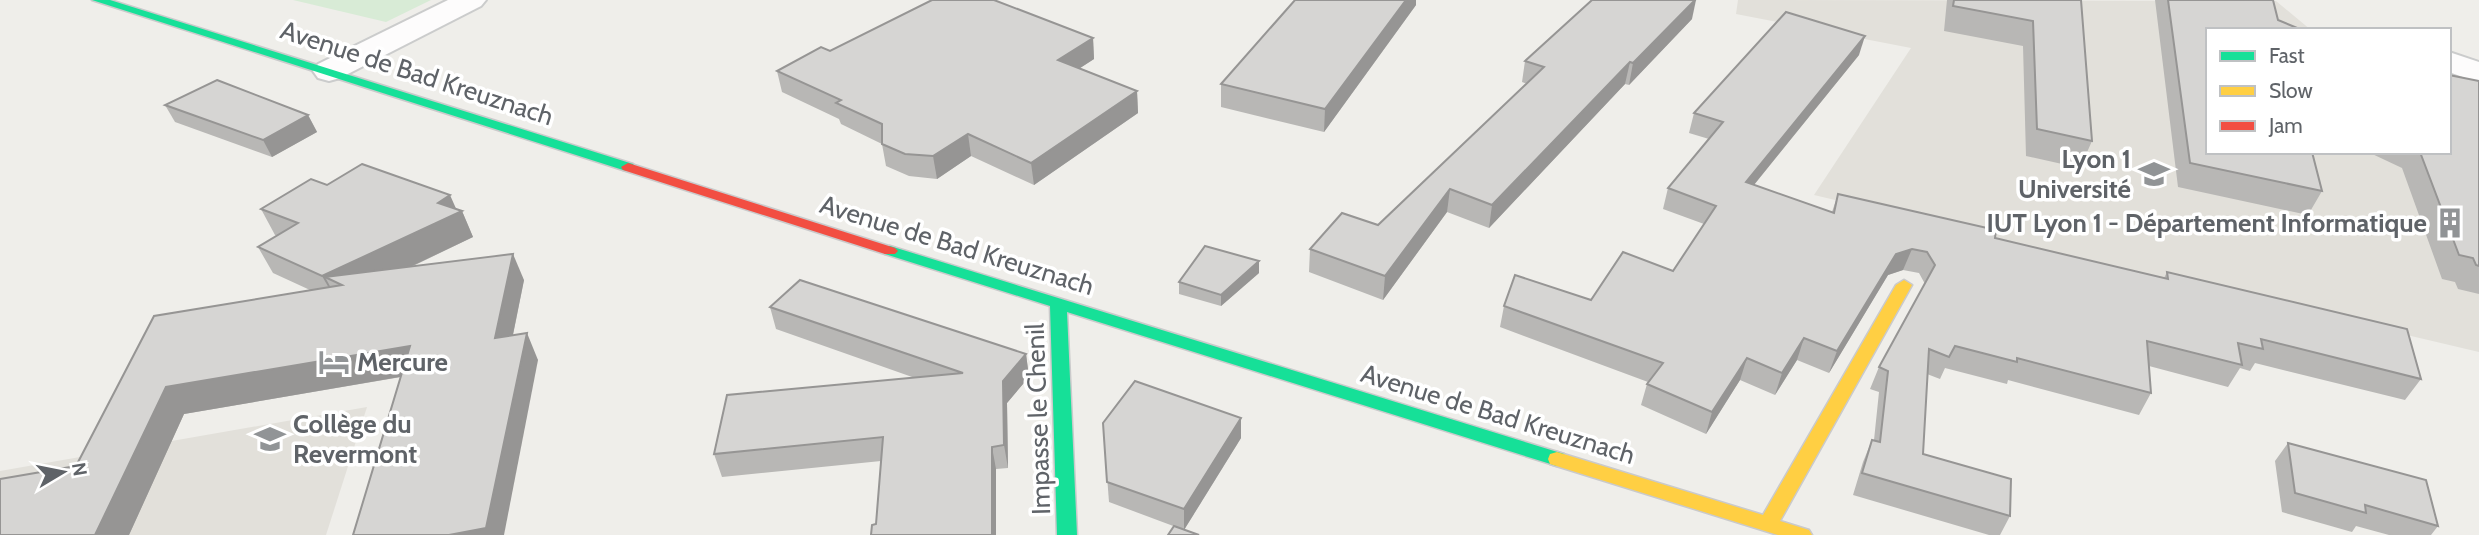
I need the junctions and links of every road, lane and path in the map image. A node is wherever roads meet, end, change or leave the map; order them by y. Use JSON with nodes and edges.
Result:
{"nodes":[{"id":1,"x":98,"y":0,"type":"edge"},
{"id":2,"x":471,"y":0,"type":"edge"},
{"id":3,"x":2451,"y":62,"type":"edge"},
{"id":4,"x":329,"y":71,"type":"junction"},
{"id":5,"x":2479,"y":73,"type":"edge"},
{"id":6,"x":1904,"y":285,"type":"dead end"},
{"id":7,"x":1058,"y":302,"type":"junction"},
{"id":8,"x":1768,"y":524,"type":"junction"},
{"id":9,"x":1067,"y":535,"type":"edge"},
{"id":10,"x":1802,"y":535,"type":"edge"}],
"edges":[{"from":1,"to":4,"type":"main road","name":"Avenue de Bad Kreuznach"},
{"from":2,"to":4,"type":"street"},
{"from":3,"to":5,"type":"street"},
{"from":4,"to":7,"type":"main road","name":"Avenue de Bad Kreuznach"},
{"from":6,"to":8,"type":"main road"},
{"from":7,"to":8,"type":"main road","name":"Avenue de Bad Kreuznach"},
{"from":7,"to":9,"type":"main road","name":"Impasse le Chenil"},
{"from":8,"to":10,"type":"main road","name":"Avenue de Bad Kreuznach"}]}
